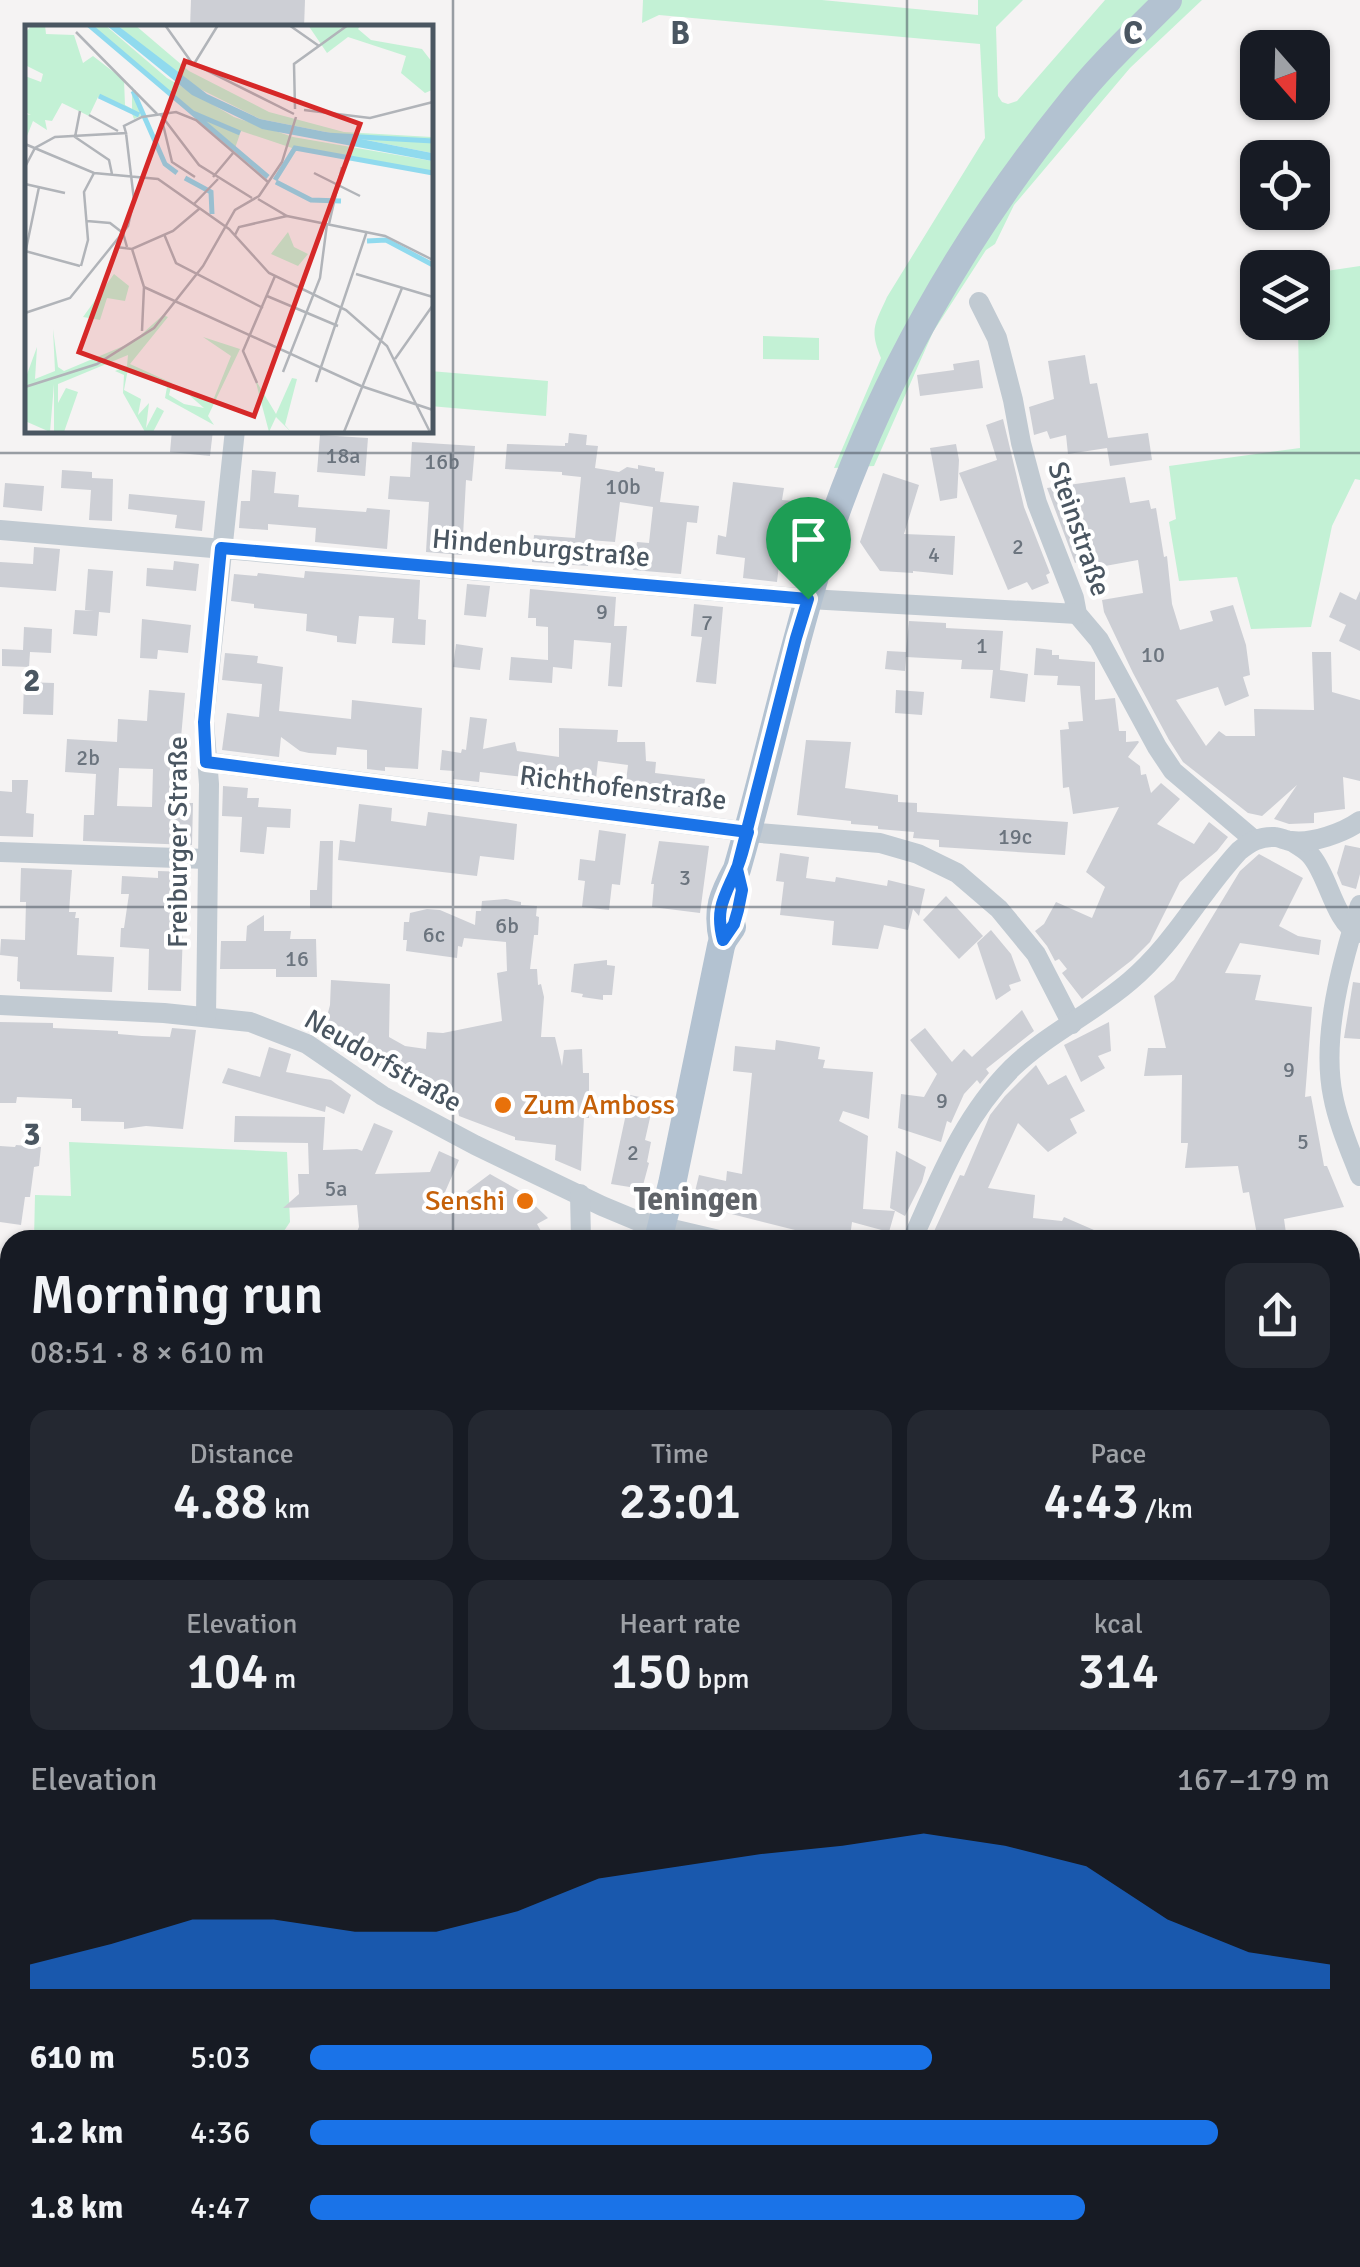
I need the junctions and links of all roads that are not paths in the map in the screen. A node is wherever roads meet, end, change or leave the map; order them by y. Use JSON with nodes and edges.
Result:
{"nodes":[{"id":1,"x":1168,"y":0,"type":"edge"},
{"id":2,"x":979,"y":302,"type":"dead end"},
{"id":3,"x":235,"y":432,"type":"edge"},
{"id":4,"x":0,"y":530,"type":"edge"},
{"id":5,"x":221,"y":548,"type":"junction"},
{"id":6,"x":808,"y":599,"type":"junction"},
{"id":7,"x":1077,"y":614,"type":"junction"},
{"id":8,"x":206,"y":762,"type":"junction"},
{"id":9,"x":1360,"y":821,"type":"edge"},
{"id":10,"x":748,"y":832,"type":"junction"},
{"id":11,"x":1253,"y":839,"type":"junction"},
{"id":12,"x":1293,"y":842,"type":"junction"},
{"id":13,"x":0,"y":852,"type":"edge"},
{"id":14,"x":207,"y":859,"type":"junction"},
{"id":15,"x":1360,"y":906,"type":"edge"},
{"id":16,"x":1356,"y":932,"type":"edge"},
{"id":17,"x":0,"y":1004,"type":"edge"},
{"id":18,"x":206,"y":1016,"type":"junction"},
{"id":19,"x":1072,"y":1024,"type":"junction"},
{"id":20,"x":1360,"y":1176,"type":"edge"},
{"id":21,"x":580,"y":1194,"type":"junction"},
{"id":22,"x":581,"y":1230,"type":"edge"},
{"id":23,"x":653,"y":1230,"type":"edge"},
{"id":24,"x":660,"y":1230,"type":"edge"},
{"id":25,"x":917,"y":1230,"type":"edge"}],
"edges":[{"from":1,"to":6,"type":"main road"},
{"from":2,"to":7,"type":"street","name":"Steinstraße"},
{"from":3,"to":5,"type":"street","name":"Freiburger Straße"},
{"from":4,"to":5,"type":"street","name":"Hindenburgstraße"},
{"from":5,"to":6,"type":"street","name":"Hindenburgstraße"},
{"from":5,"to":8,"type":"street","name":"Freiburger Straße"},
{"from":6,"to":7,"type":"street","name":"Hindenburgstraße"},
{"from":6,"to":10,"type":"main road"},
{"from":7,"to":11,"type":"street","name":"Steinstraße"},
{"from":8,"to":10,"type":"street","name":"Richthofenstraße"},
{"from":8,"to":14,"type":"street","name":"Freiburger Straße"},
{"from":9,"to":12,"type":"street"},
{"from":10,"to":19,"type":"street","name":"Richthofenstraße"},
{"from":10,"to":24,"type":"main road"},
{"from":11,"to":12,"type":"street"},
{"from":11,"to":19,"type":"street"},
{"from":12,"to":16,"type":"street"},
{"from":13,"to":14,"type":"street"},
{"from":14,"to":18,"type":"street","name":"Freiburger Straße"},
{"from":15,"to":16,"type":"street"},
{"from":16,"to":20,"type":"street"},
{"from":17,"to":18,"type":"street","name":"Neudorfstraße"},
{"from":18,"to":21,"type":"street","name":"Neudorfstraße"},
{"from":19,"to":25,"type":"street"},
{"from":21,"to":22,"type":"street"},
{"from":21,"to":23,"type":"street","name":"Neudorfstraße"}]}
